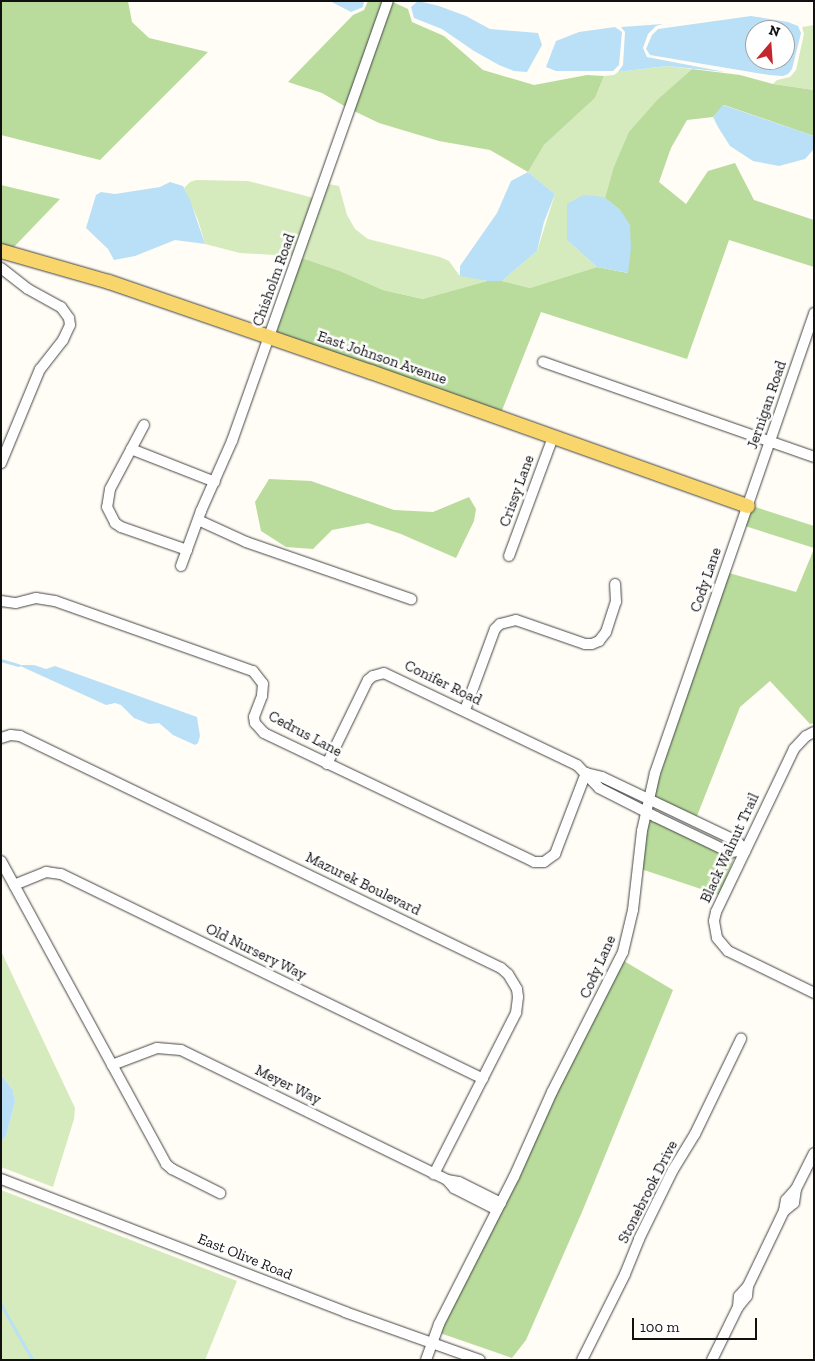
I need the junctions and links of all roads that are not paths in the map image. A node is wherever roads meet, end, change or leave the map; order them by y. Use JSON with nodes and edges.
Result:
{"nodes":[{"id":1,"x":388,"y":1,"type":"edge"},
{"id":2,"x":1,"y":251,"type":"edge"},
{"id":3,"x":1,"y":268,"type":"edge"},
{"id":4,"x":814,"y":314,"type":"edge"},
{"id":5,"x":270,"y":336,"type":"junction"},
{"id":6,"x":543,"y":362,"type":"dead end"},
{"id":7,"x":144,"y":425,"type":"dead end"},
{"id":8,"x":553,"y":437,"type":"junction"},
{"id":9,"x":770,"y":441,"type":"junction"},
{"id":10,"x":131,"y":449,"type":"junction"},
{"id":11,"x":814,"y":457,"type":"edge"},
{"id":12,"x":1,"y":463,"type":"edge"},
{"id":13,"x":215,"y":482,"type":"junction"},
{"id":14,"x":748,"y":506,"type":"junction"},
{"id":15,"x":198,"y":520,"type":"junction"},
{"id":16,"x":187,"y":550,"type":"junction"},
{"id":17,"x":509,"y":556,"type":"dead end"},
{"id":18,"x":181,"y":566,"type":"dead end"},
{"id":19,"x":615,"y":584,"type":"dead end"},
{"id":20,"x":411,"y":599,"type":"dead end"},
{"id":21,"x":1,"y":601,"type":"edge"},
{"id":22,"x":464,"y":710,"type":"junction"},
{"id":23,"x":814,"y":732,"type":"edge"},
{"id":24,"x":1,"y":738,"type":"edge"},
{"id":25,"x":328,"y":764,"type":"junction"},
{"id":26,"x":586,"y":773,"type":"junction"},
{"id":27,"x":648,"y":799,"type":"junction"},
{"id":28,"x":646,"y":811,"type":"junction"},
{"id":29,"x":745,"y":851,"type":"junction"},
{"id":30,"x":1,"y":861,"type":"edge"},
{"id":31,"x":14,"y":885,"type":"junction"},
{"id":32,"x":814,"y":993,"type":"edge"},
{"id":33,"x":742,"y":1039,"type":"dead end"},
{"id":34,"x":112,"y":1065,"type":"junction"},
{"id":35,"x":483,"y":1078,"type":"junction"},
{"id":36,"x":814,"y":1153,"type":"edge"},
{"id":37,"x":434,"y":1174,"type":"junction"},
{"id":38,"x":1,"y":1179,"type":"edge"},
{"id":39,"x":220,"y":1193,"type":"dead end"},
{"id":40,"x":499,"y":1207,"type":"junction"},
{"id":41,"x":432,"y":1343,"type":"junction"},
{"id":42,"x":426,"y":1360,"type":"edge"},
{"id":43,"x":480,"y":1360,"type":"edge"},
{"id":44,"x":582,"y":1360,"type":"edge"},
{"id":45,"x":712,"y":1360,"type":"edge"}],
"edges":[{"from":1,"to":5,"type":"street","name":"Chisholm Road"},
{"from":2,"to":5,"type":"main road","name":"East Johnson Avenue"},
{"from":3,"to":12,"type":"street"},
{"from":4,"to":9,"type":"street","name":"Jernigan Road"},
{"from":5,"to":8,"type":"main road","name":"East Johnson Avenue"},
{"from":5,"to":13,"type":"street","name":"Chisholm Road"},
{"from":6,"to":9,"type":"street"},
{"from":7,"to":10,"type":"street"},
{"from":8,"to":14,"type":"main road","name":"East Johnson Avenue"},
{"from":8,"to":17,"type":"street","name":"Crissy Lane"},
{"from":9,"to":11,"type":"street"},
{"from":9,"to":14,"type":"street","name":"Jernigan Road"},
{"from":10,"to":13,"type":"street"},
{"from":10,"to":16,"type":"street"},
{"from":13,"to":15,"type":"street","name":"Chisholm Road"},
{"from":14,"to":27,"type":"street","name":"Cody Lane"},
{"from":15,"to":16,"type":"street","name":"Chisholm Road"},
{"from":15,"to":20,"type":"street"},
{"from":16,"to":18,"type":"street","name":"Chisholm Road"},
{"from":19,"to":22,"type":"street"},
{"from":21,"to":25,"type":"street","name":"Cedrus Lane"},
{"from":22,"to":25,"type":"street","name":"Conifer Road"},
{"from":22,"to":26,"type":"street","name":"Conifer Road"},
{"from":23,"to":29,"type":"street","name":"Black Walnut Trail"},
{"from":24,"to":35,"type":"street","name":"Mazurek Boulevard"},
{"from":25,"to":26,"type":"street","name":"Cedrus Lane"},
{"from":26,"to":27,"type":"street","name":"Conifer Road"},
{"from":26,"to":28,"type":"street","name":"Conifer Road"},
{"from":27,"to":28,"type":"street","name":"Cody Lane"},
{"from":27,"to":29,"type":"street","name":"Conifer Road"},
{"from":28,"to":29,"type":"street","name":"Conifer Road"},
{"from":28,"to":40,"type":"street","name":"Cody Lane"},
{"from":29,"to":32,"type":"street","name":"Black Walnut Trail"},
{"from":30,"to":31,"type":"street"},
{"from":31,"to":34,"type":"street"},
{"from":31,"to":35,"type":"street","name":"Old Nursery Way"},
{"from":33,"to":44,"type":"street","name":"Stonebrook Drive"},
{"from":34,"to":37,"type":"street","name":"Meyer Way"},
{"from":34,"to":39,"type":"street"},
{"from":35,"to":37,"type":"street","name":"Mazurek Boulevard"},
{"from":36,"to":45,"type":"street"},
{"from":37,"to":40,"type":"street","name":"Meyer Way"},
{"from":38,"to":41,"type":"street","name":"East Olive Road"},
{"from":40,"to":41,"type":"street","name":"Cody Lane"},
{"from":41,"to":42,"type":"street","name":"Cody Lane"},
{"from":41,"to":43,"type":"street","name":"East Olive Road"}]}
